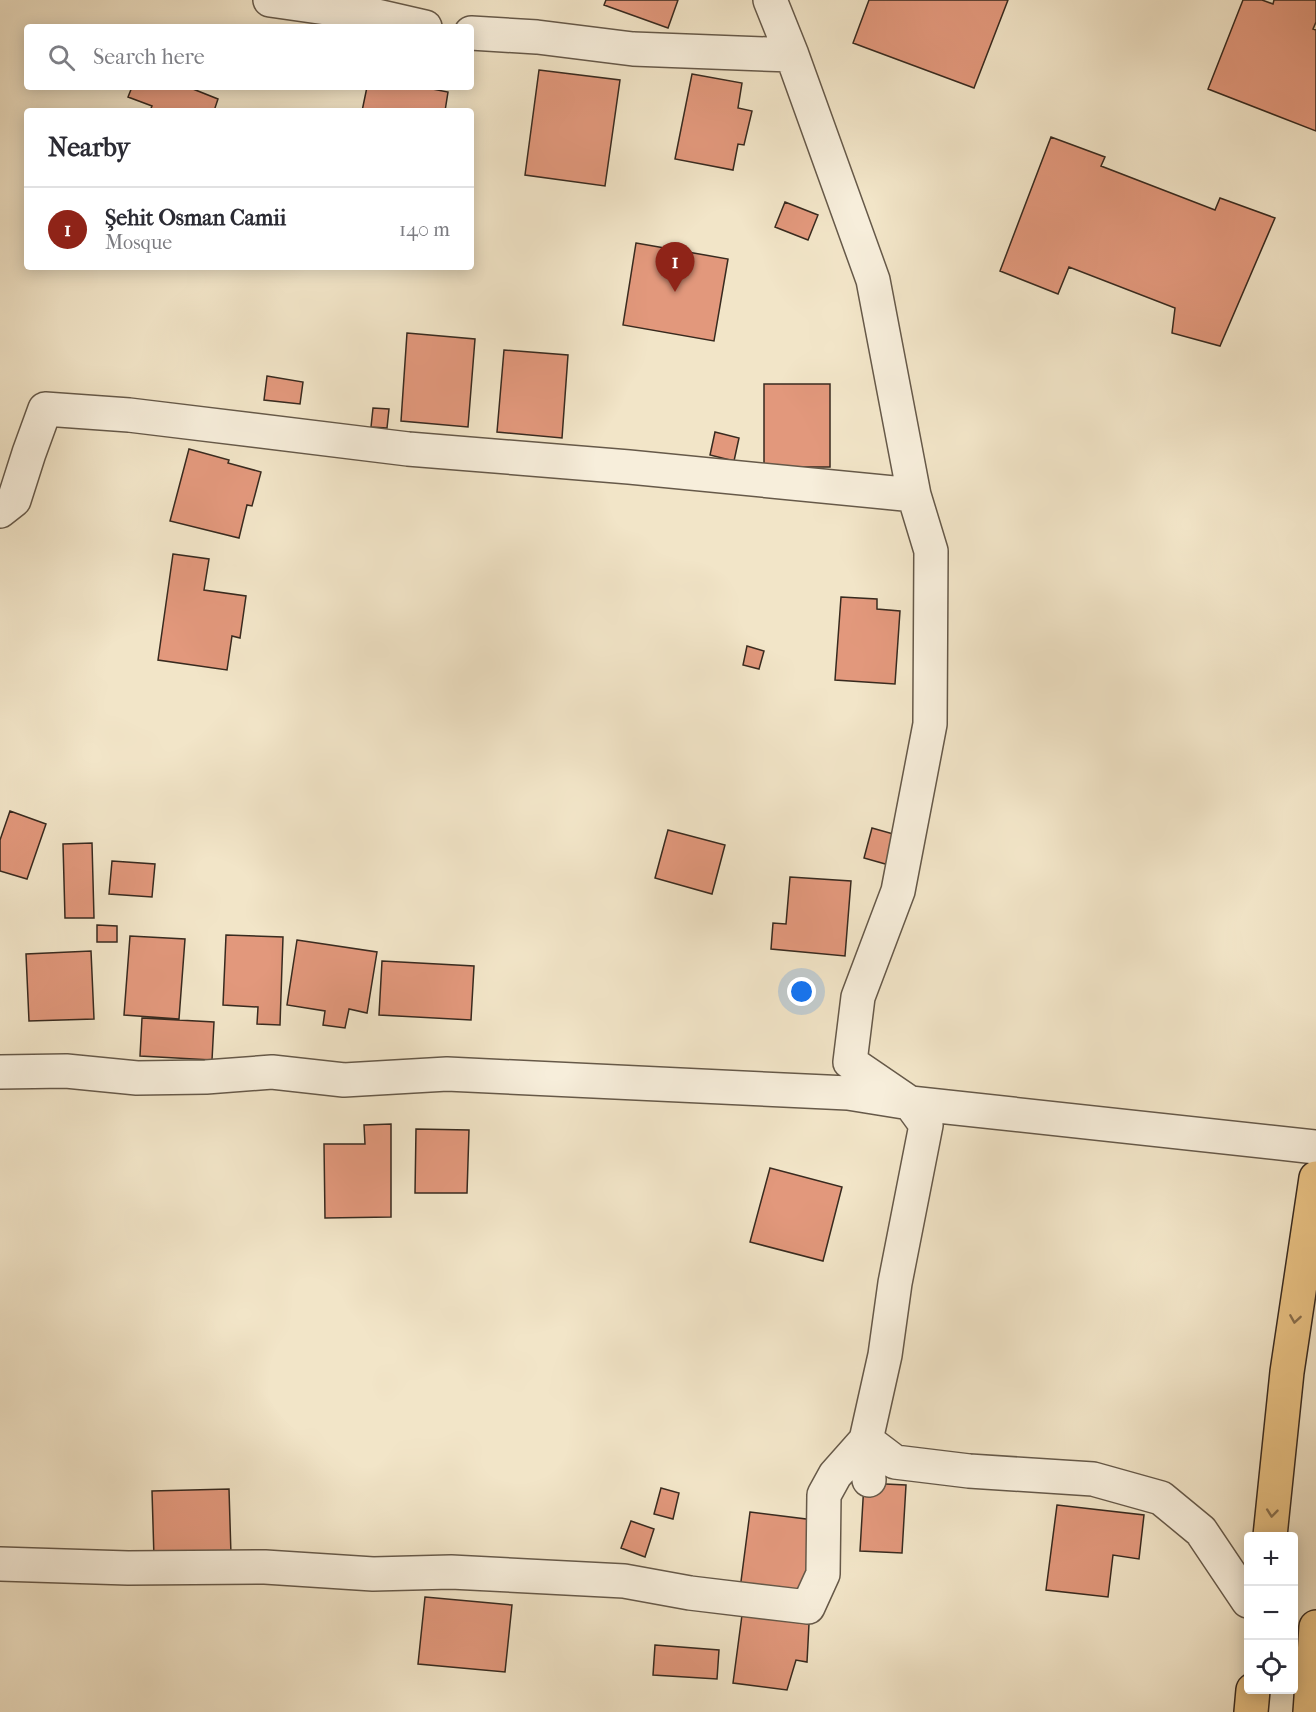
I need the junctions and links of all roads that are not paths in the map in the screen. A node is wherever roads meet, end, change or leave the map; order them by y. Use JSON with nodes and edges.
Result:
{"nodes":[{"id":1,"x":270,"y":0,"type":"edge"},
{"id":2,"x":770,"y":0,"type":"edge"},
{"id":3,"x":412,"y":24,"type":"edge"},
{"id":4,"x":474,"y":33,"type":"edge"},
{"id":5,"x":792,"y":55,"type":"junction"},
{"id":6,"x":914,"y":495,"type":"junction"},
{"id":7,"x":0,"y":511,"type":"edge"},
{"id":8,"x":0,"y":1072,"type":"edge"},
{"id":9,"x":910,"y":1103,"type":"junction"},
{"id":10,"x":1316,"y":1147,"type":"edge"},
{"id":11,"x":1316,"y":1178,"type":"edge"},
{"id":12,"x":866,"y":1440,"type":"junction"},
{"id":13,"x":869,"y":1480,"type":"dead end"},
{"id":14,"x":1270,"y":1532,"type":"edge"},
{"id":15,"x":0,"y":1564,"type":"edge"},
{"id":16,"x":1244,"y":1595,"type":"edge"},
{"id":17,"x":1316,"y":1627,"type":"edge"},
{"id":18,"x":1253,"y":1694,"type":"edge"},
{"id":19,"x":1251,"y":1712,"type":"edge"},
{"id":20,"x":1310,"y":1712,"type":"edge"}],
"edges":[{"from":1,"to":3,"type":"street"},
{"from":2,"to":5,"type":"street"},
{"from":4,"to":5,"type":"street"},
{"from":5,"to":6,"type":"street"},
{"from":6,"to":7,"type":"street"},
{"from":6,"to":9,"type":"street"},
{"from":8,"to":9,"type":"street"},
{"from":9,"to":10,"type":"street"},
{"from":9,"to":12,"type":"street"},
{"from":11,"to":14,"type":"main road","one_way":true},
{"from":12,"to":13,"type":"street"},
{"from":12,"to":15,"type":"street"},
{"from":12,"to":16,"type":"street"},
{"from":17,"to":20,"type":"main road"},
{"from":18,"to":19,"type":"main road"}]}
